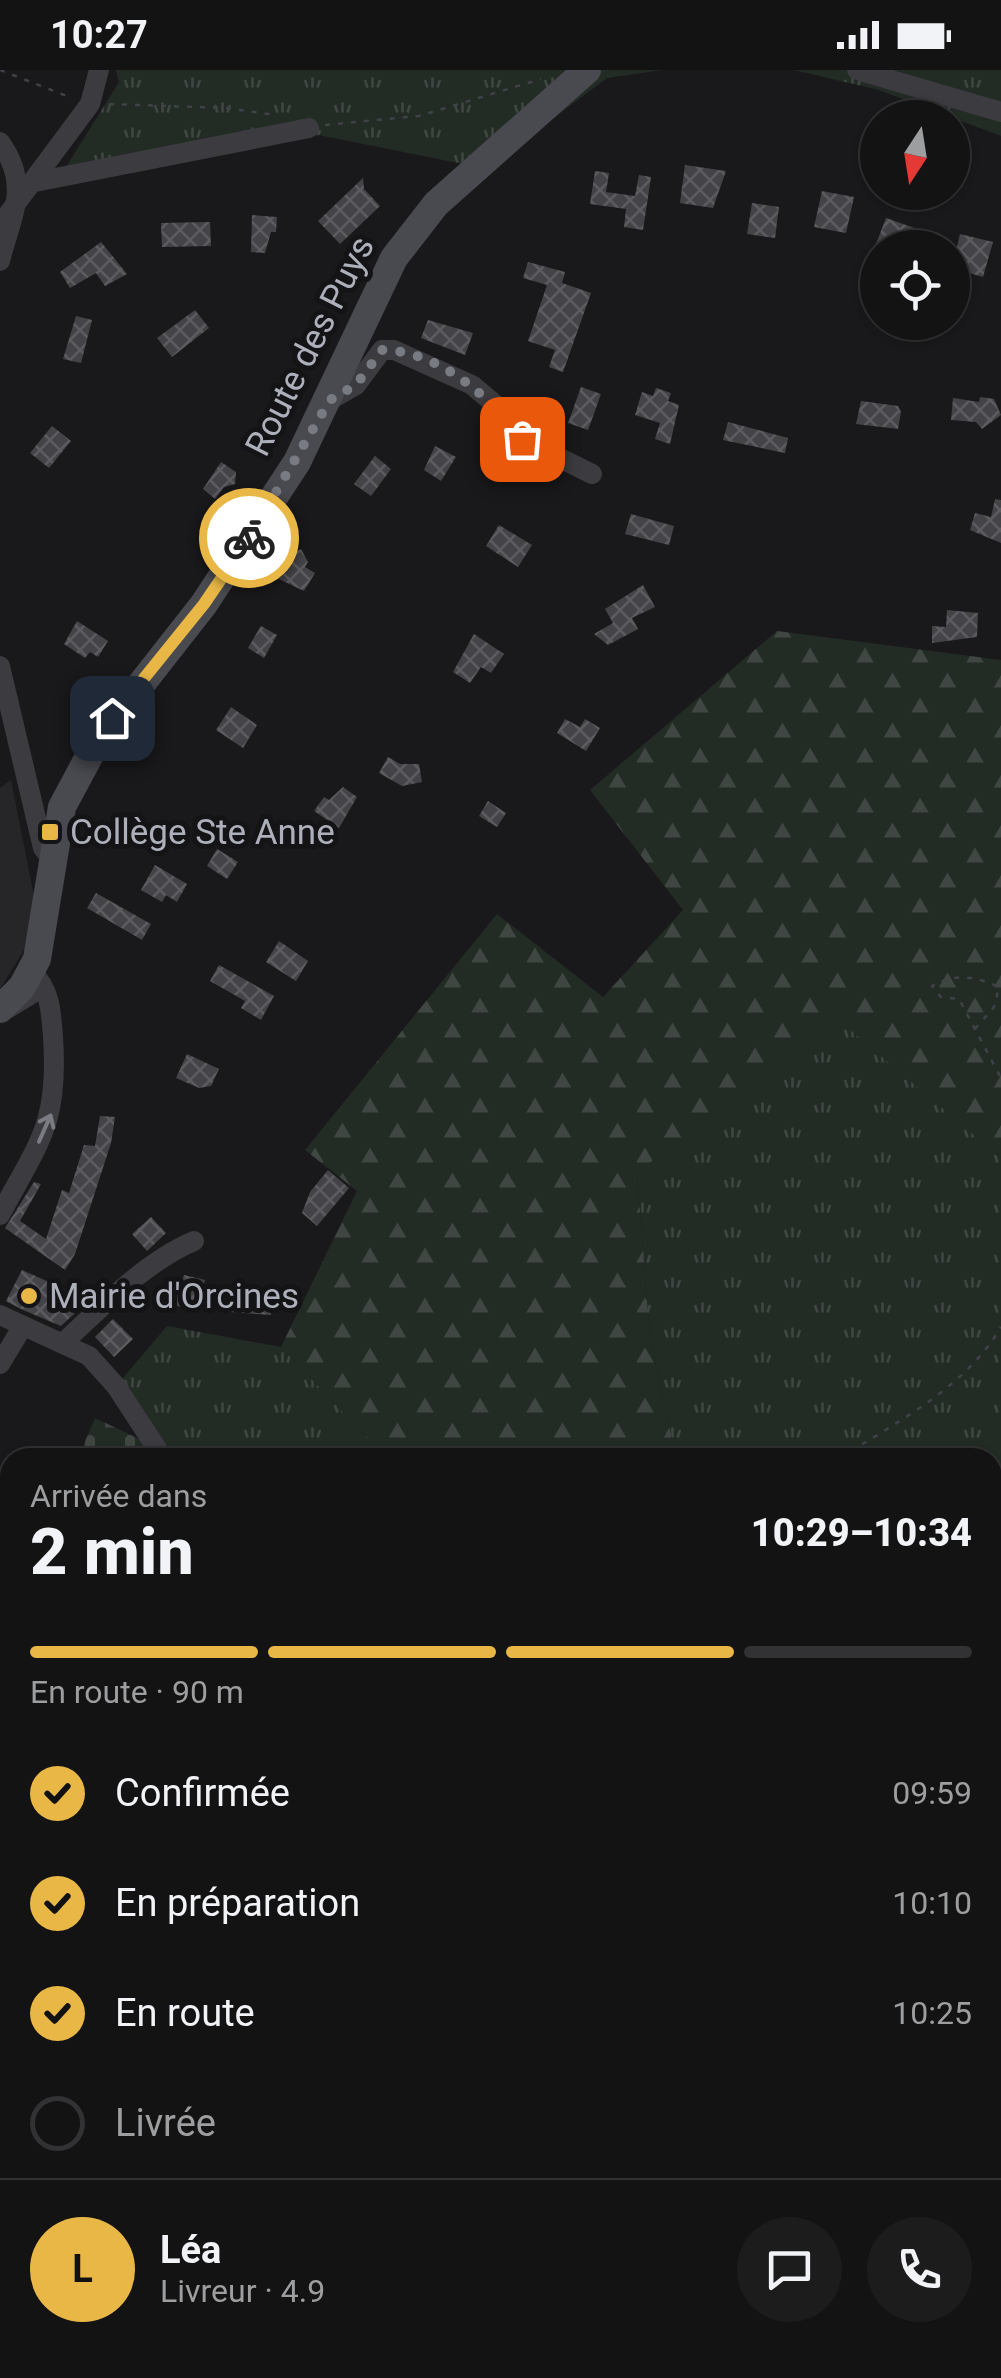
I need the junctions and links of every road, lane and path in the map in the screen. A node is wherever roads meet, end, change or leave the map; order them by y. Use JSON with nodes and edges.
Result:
{"nodes":[{"id":1,"x":0,"y":70,"type":"edge"},
{"id":2,"x":98,"y":70,"type":"edge"},
{"id":3,"x":857,"y":70,"type":"edge"},
{"id":4,"x":584,"y":73,"type":"edge"},
{"id":5,"x":90,"y":104,"type":"junction"},
{"id":6,"x":1001,"y":112,"type":"edge"},
{"id":7,"x":309,"y":128,"type":"junction"},
{"id":8,"x":0,"y":142,"type":"edge"},
{"id":9,"x":35,"y":182,"type":"junction"},
{"id":10,"x":7,"y":218,"type":"edge"},
{"id":11,"x":0,"y":261,"type":"edge"},
{"id":12,"x":330,"y":400,"type":"junction"},
{"id":13,"x":592,"y":474,"type":"dead end"},
{"id":14,"x":0,"y":666,"type":"edge"},
{"id":15,"x":51,"y":858,"type":"junction"},
{"id":16,"x":39,"y":981,"type":"junction"},
{"id":17,"x":0,"y":1013,"type":"edge"},
{"id":18,"x":975,"y":1029,"type":"junction"},
{"id":19,"x":1001,"y":1078,"type":"edge"},
{"id":20,"x":0,"y":1215,"type":"edge"},
{"id":21,"x":194,"y":1241,"type":"dead end"},
{"id":22,"x":0,"y":1316,"type":"edge"},
{"id":23,"x":24,"y":1326,"type":"junction"},
{"id":24,"x":1001,"y":1327,"type":"edge"},
{"id":25,"x":63,"y":1343,"type":"junction"},
{"id":26,"x":0,"y":1364,"type":"edge"},
{"id":27,"x":156,"y":1448,"type":"edge"},
{"id":28,"x":855,"y":1448,"type":"edge"}],
"edges":[{"from":1,"to":5,"type":"path"},
{"from":2,"to":5,"type":"street"},
{"from":3,"to":6,"type":"street"},
{"from":4,"to":7,"type":"path"},
{"from":4,"to":12,"type":"main road","name":"Route des Puys"},
{"from":5,"to":7,"type":"path"},
{"from":5,"to":9,"type":"street"},
{"from":7,"to":9,"type":"street"},
{"from":8,"to":10,"type":"street"},
{"from":9,"to":10,"type":"street"},
{"from":10,"to":11,"type":"street"},
{"from":12,"to":13,"type":"street"},
{"from":12,"to":15,"type":"main road","name":"Route des Puys"},
{"from":14,"to":15,"type":"street"},
{"from":15,"to":16,"type":"main road","name":"Route des Puys"},
{"from":16,"to":17,"type":"main road"},
{"from":20,"to":16,"type":"street","one_way":true},
{"from":18,"to":18,"type":"path"},
{"from":18,"to":19,"type":"path"},
{"from":21,"to":25,"type":"street"},
{"from":22,"to":23,"type":"street"},
{"from":23,"to":25,"type":"street"},
{"from":23,"to":26,"type":"street"},
{"from":24,"to":28,"type":"path"},
{"from":25,"to":27,"type":"street"}]}
